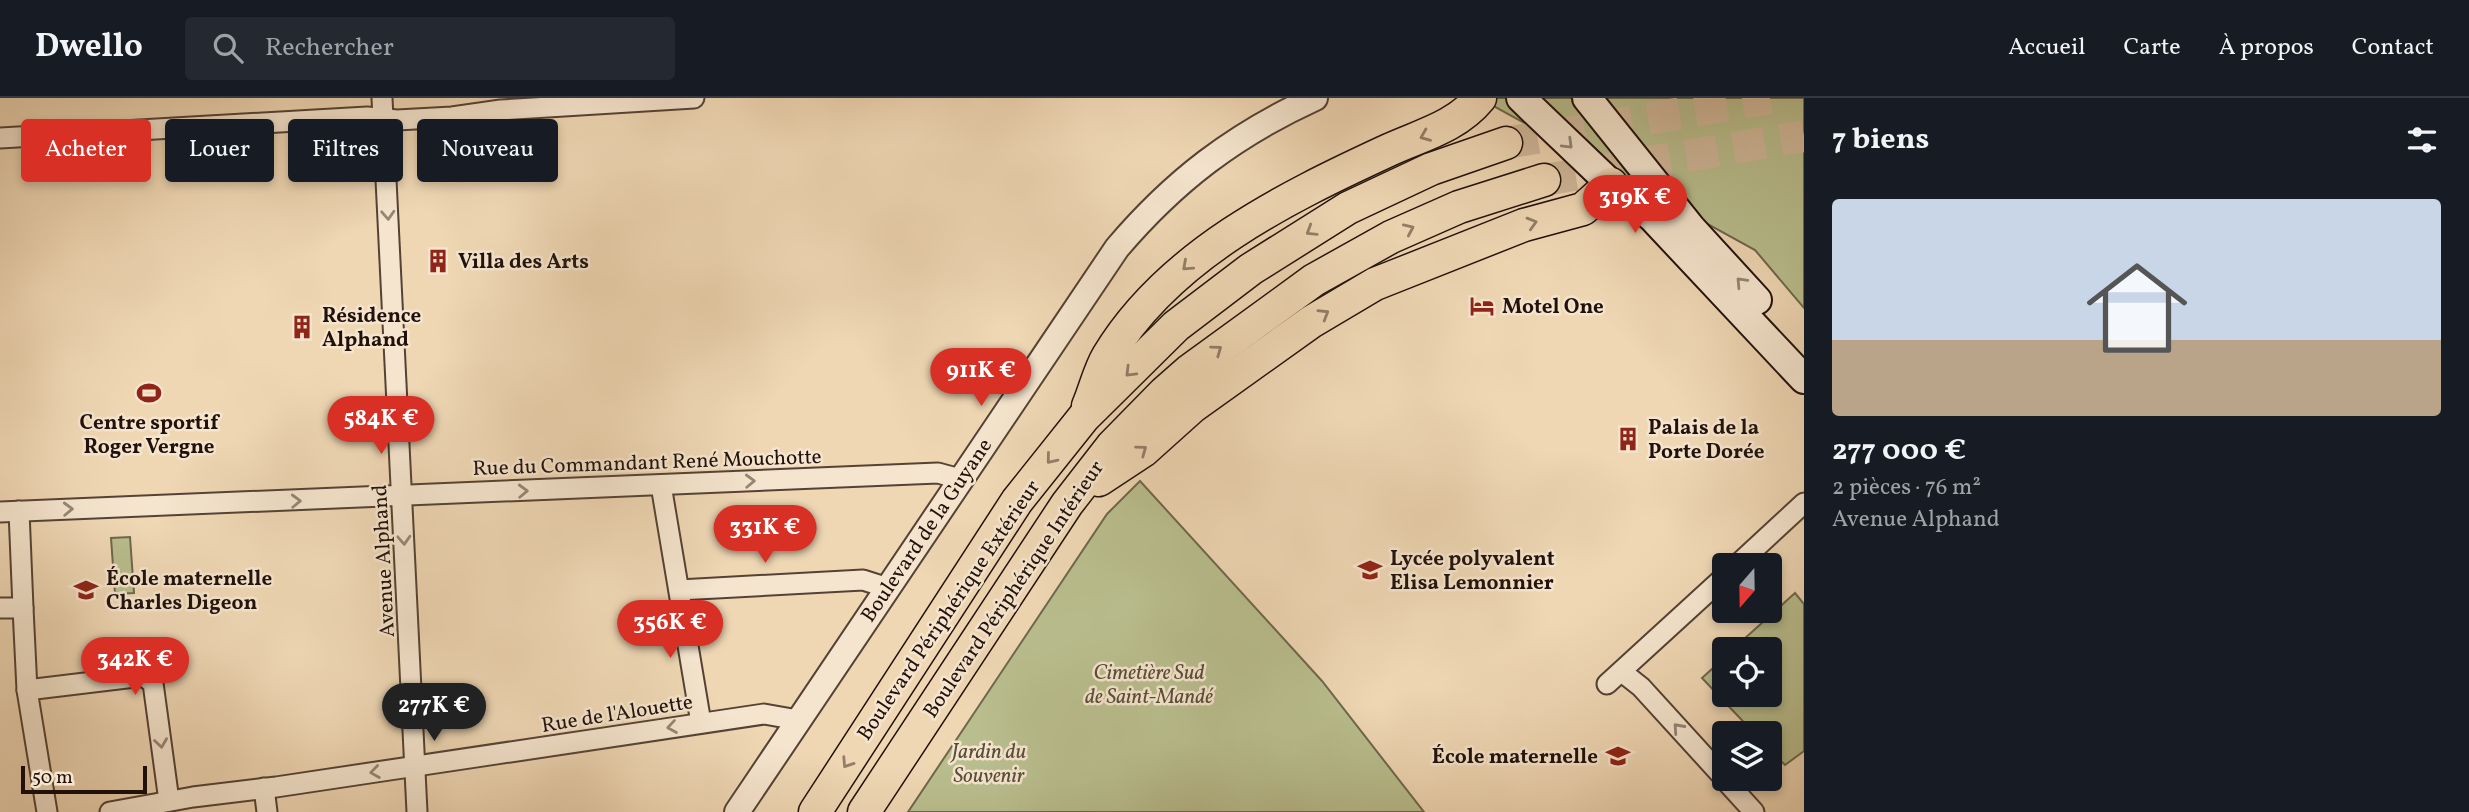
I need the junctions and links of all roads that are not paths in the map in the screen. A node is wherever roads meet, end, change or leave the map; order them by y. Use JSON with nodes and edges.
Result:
{"nodes":[{"id":1,"x":694,"y":98,"type":"edge"},
{"id":2,"x":1315,"y":98,"type":"edge"},
{"id":3,"x":1480,"y":98,"type":"edge"},
{"id":4,"x":1587,"y":98,"type":"edge"},
{"id":5,"x":1526,"y":100,"type":"edge"},
{"id":6,"x":383,"y":108,"type":"edge"},
{"id":7,"x":0,"y":138,"type":"edge"},
{"id":8,"x":1506,"y":143,"type":"tunnel mouth"},
{"id":9,"x":1637,"y":159,"type":"junction"},
{"id":10,"x":1544,"y":180,"type":"tunnel mouth"},
{"id":11,"x":1611,"y":184,"type":"junction"},
{"id":12,"x":1804,"y":351,"type":"edge"},
{"id":13,"x":1804,"y":379,"type":"edge"},
{"id":14,"x":1084,"y":417,"type":"junction"},
{"id":15,"x":960,"y":480,"type":"junction"},
{"id":16,"x":661,"y":485,"type":"junction"},
{"id":17,"x":403,"y":496,"type":"junction"},
{"id":18,"x":1804,"y":503,"type":"edge"},
{"id":19,"x":1067,"y":504,"type":"junction"},
{"id":20,"x":10,"y":512,"type":"edge"},
{"id":21,"x":1750,"y":553,"type":"edge"},
{"id":22,"x":888,"y":588,"type":"junction"},
{"id":23,"x":1712,"y":589,"type":"edge"},
{"id":24,"x":679,"y":590,"type":"junction"},
{"id":25,"x":0,"y":608,"type":"edge"},
{"id":26,"x":23,"y":608,"type":"junction"},
{"id":27,"x":27,"y":690,"type":"junction"},
{"id":28,"x":798,"y":720,"type":"junction"},
{"id":29,"x":701,"y":723,"type":"junction"},
{"id":30,"x":1712,"y":765,"type":"edge"},
{"id":31,"x":416,"y":766,"type":"junction"},
{"id":32,"x":264,"y":789,"type":"junction"},
{"id":33,"x":1735,"y":791,"type":"edge"},
{"id":34,"x":169,"y":801,"type":"junction"},
{"id":35,"x":47,"y":812,"type":"edge"},
{"id":36,"x":110,"y":812,"type":"edge"},
{"id":37,"x":267,"y":812,"type":"edge"},
{"id":38,"x":417,"y":812,"type":"edge"},
{"id":39,"x":737,"y":812,"type":"edge"},
{"id":40,"x":816,"y":812,"type":"edge"},
{"id":41,"x":864,"y":812,"type":"edge"},
{"id":42,"x":1754,"y":812,"type":"edge"}],
"edges":[{"from":1,"to":6,"type":"street"},
{"from":2,"to":15,"type":"street","name":"Boulevard de la Guyane"},
{"from":3,"to":14,"type":"highway","one_way":true},
{"from":4,"to":9,"type":"main road"},
{"from":5,"to":11,"type":"main road","one_way":true},
{"from":6,"to":7,"type":"street"},
{"from":6,"to":17,"type":"street","name":"Avenue Alphand","one_way":true},
{"from":8,"to":14,"type":"highway","name":"Boulevard Périphérique Extérieur","one_way":true},
{"from":9,"to":11,"type":"main road"},
{"from":12,"to":9,"type":"main road","one_way":true},
{"from":19,"to":10,"type":"highway","name":"Boulevard Périphérique Intérieur","one_way":true},
{"from":11,"to":13,"type":"main road"},
{"from":19,"to":11,"type":"highway","one_way":true},
{"from":14,"to":40,"type":"highway","name":"Boulevard Périphérique Extérieur","one_way":true},
{"from":16,"to":15,"type":"street","name":"Rue du Commandant René Mouchotte","one_way":true},
{"from":15,"to":22,"type":"street","name":"Boulevard de la Guyane"},
{"from":17,"to":16,"type":"street","name":"Rue du Commandant René Mouchotte","one_way":true},
{"from":16,"to":24,"type":"street"},
{"from":20,"to":17,"type":"street","name":"Rue du Commandant René Mouchotte","one_way":true},
{"from":17,"to":31,"type":"street","name":"Avenue Alphand","one_way":true},
{"from":18,"to":21,"type":"street"},
{"from":19,"to":41,"type":"highway","name":"Boulevard Périphérique Intérieur"},
{"from":20,"to":26,"type":"street"},
{"from":22,"to":24,"type":"street"},
{"from":22,"to":28,"type":"street","name":"Boulevard de la Guyane"},
{"from":30,"to":23,"type":"street","one_way":true},
{"from":24,"to":29,"type":"street"},
{"from":25,"to":26,"type":"street"},
{"from":26,"to":27,"type":"street"},
{"from":27,"to":34,"type":"street","one_way":true},
{"from":27,"to":35,"type":"street"},
{"from":28,"to":29,"type":"street","name":"Rue de l'Alouette"},
{"from":28,"to":39,"type":"street","name":"Boulevard de la Guyane"},
{"from":29,"to":31,"type":"street","name":"Rue de l'Alouette","one_way":true},
{"from":31,"to":32,"type":"street","name":"Rue de l'Alouette","one_way":true},
{"from":31,"to":38,"type":"street","name":"Avenue Alphand"},
{"from":32,"to":34,"type":"street","name":"Rue de l'Alouette"},
{"from":32,"to":37,"type":"street"},
{"from":33,"to":42,"type":"street"},
{"from":34,"to":36,"type":"street","name":"Rue de l'Alouette"}]}
